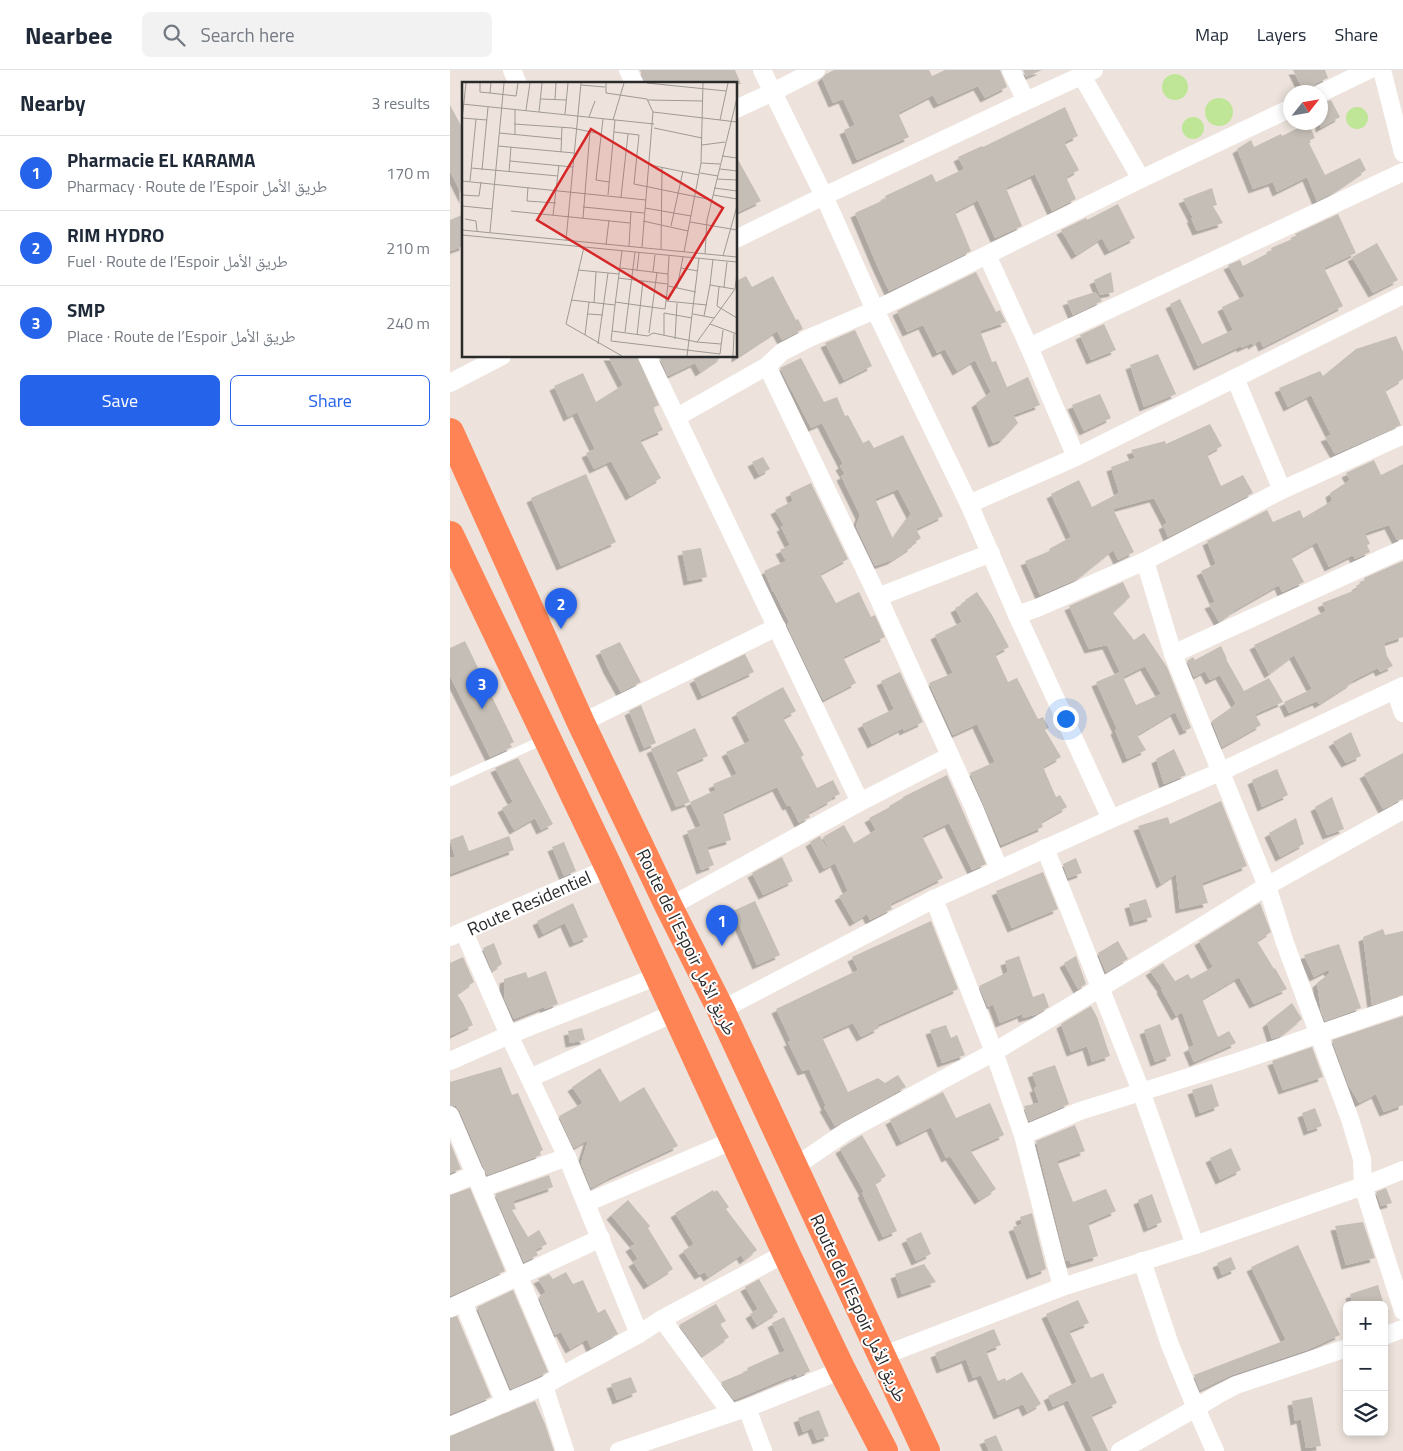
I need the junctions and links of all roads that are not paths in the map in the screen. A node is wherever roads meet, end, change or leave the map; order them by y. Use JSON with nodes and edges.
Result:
{"nodes":[{"id":1,"x":512,"y":70,"type":"edge"},
{"id":2,"x":628,"y":70,"type":"edge"},
{"id":3,"x":762,"y":70,"type":"edge"},
{"id":4,"x":816,"y":70,"type":"edge"},
{"id":5,"x":1011,"y":70,"type":"edge"},
{"id":6,"x":1369,"y":70,"type":"edge"},
{"id":7,"x":1382,"y":70,"type":"edge"},
{"id":8,"x":1088,"y":73,"type":"edge"},
{"id":9,"x":517,"y":82,"type":"edge"},
{"id":10,"x":634,"y":82,"type":"edge"},
{"id":11,"x":1328,"y":89,"type":"edge"},
{"id":12,"x":773,"y":92,"type":"junction"},
{"id":13,"x":1026,"y":100,"type":"junction"},
{"id":14,"x":738,"y":108,"type":"edge"},
{"id":15,"x":1283,"y":111,"type":"edge"},
{"id":16,"x":1403,"y":153,"type":"edge"},
{"id":17,"x":1403,"y":172,"type":"edge"},
{"id":18,"x":1141,"y":179,"type":"junction"},
{"id":19,"x":824,"y":196,"type":"junction"},
{"id":20,"x":738,"y":238,"type":"edge"},
{"id":21,"x":987,"y":255,"type":"junction"},
{"id":22,"x":1403,"y":295,"type":"edge"},
{"id":23,"x":875,"y":310,"type":"junction"},
{"id":24,"x":1029,"y":347,"type":"junction"},
{"id":25,"x":498,"y":358,"type":"edge"},
{"id":26,"x":648,"y":358,"type":"edge"},
{"id":27,"x":766,"y":366,"type":"junction"},
{"id":28,"x":1235,"y":378,"type":"junction"},
{"id":29,"x":450,"y":383,"type":"edge"},
{"id":30,"x":677,"y":417,"type":"junction"},
{"id":31,"x":450,"y":432,"type":"edge"},
{"id":32,"x":1403,"y":435,"type":"edge"},
{"id":33,"x":1076,"y":457,"type":"junction"},
{"id":34,"x":1282,"y":490,"type":"junction"},
{"id":35,"x":969,"y":504,"type":"junction"},
{"id":36,"x":1403,"y":549,"type":"edge"},
{"id":37,"x":454,"y":550,"type":"edge"},
{"id":38,"x":991,"y":552,"type":"junction"},
{"id":39,"x":1145,"y":561,"type":"junction"},
{"id":40,"x":878,"y":597,"type":"junction"},
{"id":41,"x":1017,"y":615,"type":"junction"},
{"id":42,"x":777,"y":626,"type":"junction"},
{"id":43,"x":1173,"y":654,"type":"junction"},
{"id":44,"x":1399,"y":688,"type":"edge"},
{"id":45,"x":1403,"y":713,"type":"edge"},
{"id":46,"x":581,"y":723,"type":"junction"},
{"id":47,"x":547,"y":738,"type":"junction"},
{"id":48,"x":950,"y":756,"type":"junction"},
{"id":49,"x":1222,"y":771,"type":"junction"},
{"id":50,"x":450,"y":782,"type":"edge"},
{"id":51,"x":860,"y":802,"type":"junction"},
{"id":52,"x":1403,"y":810,"type":"edge"},
{"id":53,"x":1111,"y":819,"type":"junction"},
{"id":54,"x":1045,"y":848,"type":"junction"},
{"id":55,"x":609,"y":868,"type":"junction"},
{"id":56,"x":999,"y":869,"type":"junction"},
{"id":57,"x":1267,"y":886,"type":"junction"},
{"id":58,"x":934,"y":898,"type":"junction"},
{"id":59,"x":669,"y":907,"type":"junction"},
{"id":60,"x":457,"y":935,"type":"edge"},
{"id":61,"x":658,"y":974,"type":"junction"},
{"id":62,"x":1099,"y":988,"type":"junction"},
{"id":63,"x":1403,"y":1005,"type":"edge"},
{"id":64,"x":721,"y":1010,"type":"junction"},
{"id":65,"x":676,"y":1012,"type":"junction"},
{"id":66,"x":1318,"y":1034,"type":"junction"},
{"id":67,"x":509,"y":1035,"type":"junction"},
{"id":68,"x":994,"y":1052,"type":"junction"},
{"id":69,"x":450,"y":1061,"type":"edge"},
{"id":70,"x":530,"y":1078,"type":"junction"},
{"id":71,"x":1141,"y":1091,"type":"junction"},
{"id":72,"x":450,"y":1115,"type":"edge"},
{"id":73,"x":1023,"y":1135,"type":"junction"},
{"id":74,"x":734,"y":1140,"type":"junction"},
{"id":75,"x":567,"y":1157,"type":"junction"},
{"id":76,"x":793,"y":1168,"type":"junction"},
{"id":77,"x":1403,"y":1170,"type":"edge"},
{"id":78,"x":479,"y":1181,"type":"junction"},
{"id":79,"x":450,"y":1185,"type":"edge"},
{"id":80,"x":1363,"y":1186,"type":"junction"},
{"id":81,"x":586,"y":1203,"type":"junction"},
{"id":82,"x":601,"y":1238,"type":"junction"},
{"id":83,"x":1195,"y":1245,"type":"junction"},
{"id":84,"x":786,"y":1253,"type":"junction"},
{"id":85,"x":1142,"y":1261,"type":"junction"},
{"id":86,"x":519,"y":1276,"type":"junction"},
{"id":87,"x":1062,"y":1287,"type":"junction"},
{"id":88,"x":456,"y":1305,"type":"edge"},
{"id":89,"x":1403,"y":1311,"type":"edge"},
{"id":90,"x":662,"y":1319,"type":"junction"},
{"id":91,"x":1403,"y":1329,"type":"edge"},
{"id":92,"x":639,"y":1334,"type":"junction"},
{"id":93,"x":1388,"y":1335,"type":"edge"},
{"id":94,"x":1343,"y":1349,"type":"edge"},
{"id":95,"x":882,"y":1356,"type":"junction"},
{"id":96,"x":842,"y":1370,"type":"junction"},
{"id":97,"x":561,"y":1376,"type":"junction"},
{"id":98,"x":544,"y":1386,"type":"junction"},
{"id":99,"x":505,"y":1402,"type":"junction"},
{"id":100,"x":1196,"y":1408,"type":"junction"},
{"id":101,"x":739,"y":1410,"type":"junction"},
{"id":102,"x":450,"y":1426,"type":"edge"},
{"id":103,"x":565,"y":1451,"type":"edge"},
{"id":104,"x":619,"y":1451,"type":"edge"},
{"id":105,"x":762,"y":1451,"type":"edge"},
{"id":106,"x":884,"y":1451,"type":"edge"},
{"id":107,"x":926,"y":1451,"type":"edge"},
{"id":108,"x":1120,"y":1451,"type":"edge"},
{"id":109,"x":1216,"y":1451,"type":"edge"}],
"edges":[{"from":1,"to":9,"type":"street"},
{"from":2,"to":10,"type":"street"},
{"from":3,"to":12,"type":"street"},
{"from":4,"to":12,"type":"street"},
{"from":5,"to":13,"type":"street"},
{"from":6,"to":11,"type":"street"},
{"from":7,"to":16,"type":"street"},
{"from":8,"to":13,"type":"street"},
{"from":8,"to":18,"type":"street"},
{"from":12,"to":14,"type":"street"},
{"from":12,"to":19,"type":"street"},
{"from":13,"to":19,"type":"street"},
{"from":15,"to":18,"type":"street"},
{"from":17,"to":24,"type":"street"},
{"from":18,"to":21,"type":"street"},
{"from":19,"to":20,"type":"street"},
{"from":19,"to":23,"type":"street"},
{"from":21,"to":23,"type":"street"},
{"from":21,"to":24,"type":"street"},
{"from":22,"to":28,"type":"street"},
{"from":23,"to":27,"type":"street"},
{"from":23,"to":35,"type":"street"},
{"from":24,"to":33,"type":"street"},
{"from":25,"to":29,"type":"street"},
{"from":26,"to":30,"type":"street"},
{"from":27,"to":30,"type":"street"},
{"from":27,"to":40,"type":"street"},
{"from":28,"to":33,"type":"street"},
{"from":28,"to":34,"type":"street"},
{"from":30,"to":42,"type":"street"},
{"from":31,"to":46,"type":"highway","name":"Route de l’Espoir طريق الأمل"},
{"from":32,"to":34,"type":"street"},
{"from":33,"to":35,"type":"street"},
{"from":34,"to":39,"type":"street"},
{"from":35,"to":38,"type":"street"},
{"from":36,"to":43,"type":"street"},
{"from":37,"to":47,"type":"highway"},
{"from":38,"to":40,"type":"street"},
{"from":38,"to":41,"type":"street"},
{"from":39,"to":41,"type":"street"},
{"from":39,"to":43,"type":"street"},
{"from":40,"to":48,"type":"street"},
{"from":41,"to":53,"type":"street"},
{"from":42,"to":46,"type":"street"},
{"from":42,"to":51,"type":"street"},
{"from":43,"to":49,"type":"street"},
{"from":44,"to":45,"type":"street"},
{"from":44,"to":49,"type":"street"},
{"from":46,"to":59,"type":"highway","name":"Route de l’Espoir طريق الأمل"},
{"from":47,"to":50,"type":"lane"},
{"from":47,"to":55,"type":"highway"},
{"from":48,"to":51,"type":"street"},
{"from":48,"to":56,"type":"street"},
{"from":49,"to":53,"type":"street"},
{"from":49,"to":57,"type":"street"},
{"from":51,"to":59,"type":"street"},
{"from":52,"to":57,"type":"street"},
{"from":53,"to":54,"type":"street"},
{"from":54,"to":56,"type":"street"},
{"from":54,"to":62,"type":"street"},
{"from":55,"to":60,"type":"street","name":"Route Residentiel"},
{"from":55,"to":61,"type":"highway"},
{"from":56,"to":58,"type":"street"},
{"from":57,"to":62,"type":"street"},
{"from":57,"to":66,"type":"street"},
{"from":58,"to":64,"type":"street"},
{"from":58,"to":68,"type":"street"},
{"from":59,"to":64,"type":"highway","name":"Route de l’Espoir طريق الأمل"},
{"from":60,"to":67,"type":"street"},
{"from":61,"to":65,"type":"highway"},
{"from":61,"to":67,"type":"street"},
{"from":62,"to":68,"type":"street"},
{"from":62,"to":71,"type":"street"},
{"from":63,"to":66,"type":"street"},
{"from":64,"to":76,"type":"highway","name":"Route de l’Espoir طريق الأمل"},
{"from":65,"to":70,"type":"street"},
{"from":65,"to":74,"type":"highway"},
{"from":66,"to":71,"type":"street"},
{"from":66,"to":80,"type":"street"},
{"from":67,"to":69,"type":"street"},
{"from":67,"to":70,"type":"street"},
{"from":68,"to":73,"type":"street"},
{"from":68,"to":76,"type":"street"},
{"from":70,"to":75,"type":"street"},
{"from":71,"to":73,"type":"street"},
{"from":71,"to":83,"type":"street"},
{"from":72,"to":78,"type":"street"},
{"from":73,"to":87,"type":"street"},
{"from":74,"to":81,"type":"street"},
{"from":74,"to":84,"type":"highway"},
{"from":75,"to":78,"type":"street"},
{"from":75,"to":81,"type":"street"},
{"from":76,"to":95,"type":"highway","name":"Route de l’Espoir طريق الأمل"},
{"from":77,"to":80,"type":"street"},
{"from":78,"to":79,"type":"street"},
{"from":78,"to":86,"type":"street"},
{"from":80,"to":83,"type":"street"},
{"from":80,"to":89,"type":"street"},
{"from":81,"to":82,"type":"street"},
{"from":82,"to":86,"type":"street"},
{"from":82,"to":92,"type":"street"},
{"from":83,"to":85,"type":"street"},
{"from":84,"to":90,"type":"street"},
{"from":84,"to":96,"type":"highway"},
{"from":85,"to":87,"type":"street"},
{"from":85,"to":100,"type":"street"},
{"from":86,"to":88,"type":"street"},
{"from":86,"to":97,"type":"street"},
{"from":87,"to":95,"type":"street"},
{"from":88,"to":99,"type":"street"},
{"from":90,"to":92,"type":"street"},
{"from":90,"to":101,"type":"street"},
{"from":91,"to":93,"type":"street"},
{"from":92,"to":97,"type":"street"},
{"from":94,"to":100,"type":"street"},
{"from":95,"to":107,"type":"highway","name":"Route de l’Espoir طريق الأمل"},
{"from":96,"to":101,"type":"street"},
{"from":96,"to":106,"type":"highway"},
{"from":97,"to":98,"type":"street"},
{"from":98,"to":99,"type":"street"},
{"from":98,"to":103,"type":"street"},
{"from":99,"to":102,"type":"street"},
{"from":100,"to":108,"type":"street"},
{"from":100,"to":109,"type":"street"},
{"from":101,"to":104,"type":"street"},
{"from":101,"to":105,"type":"street"}]}
